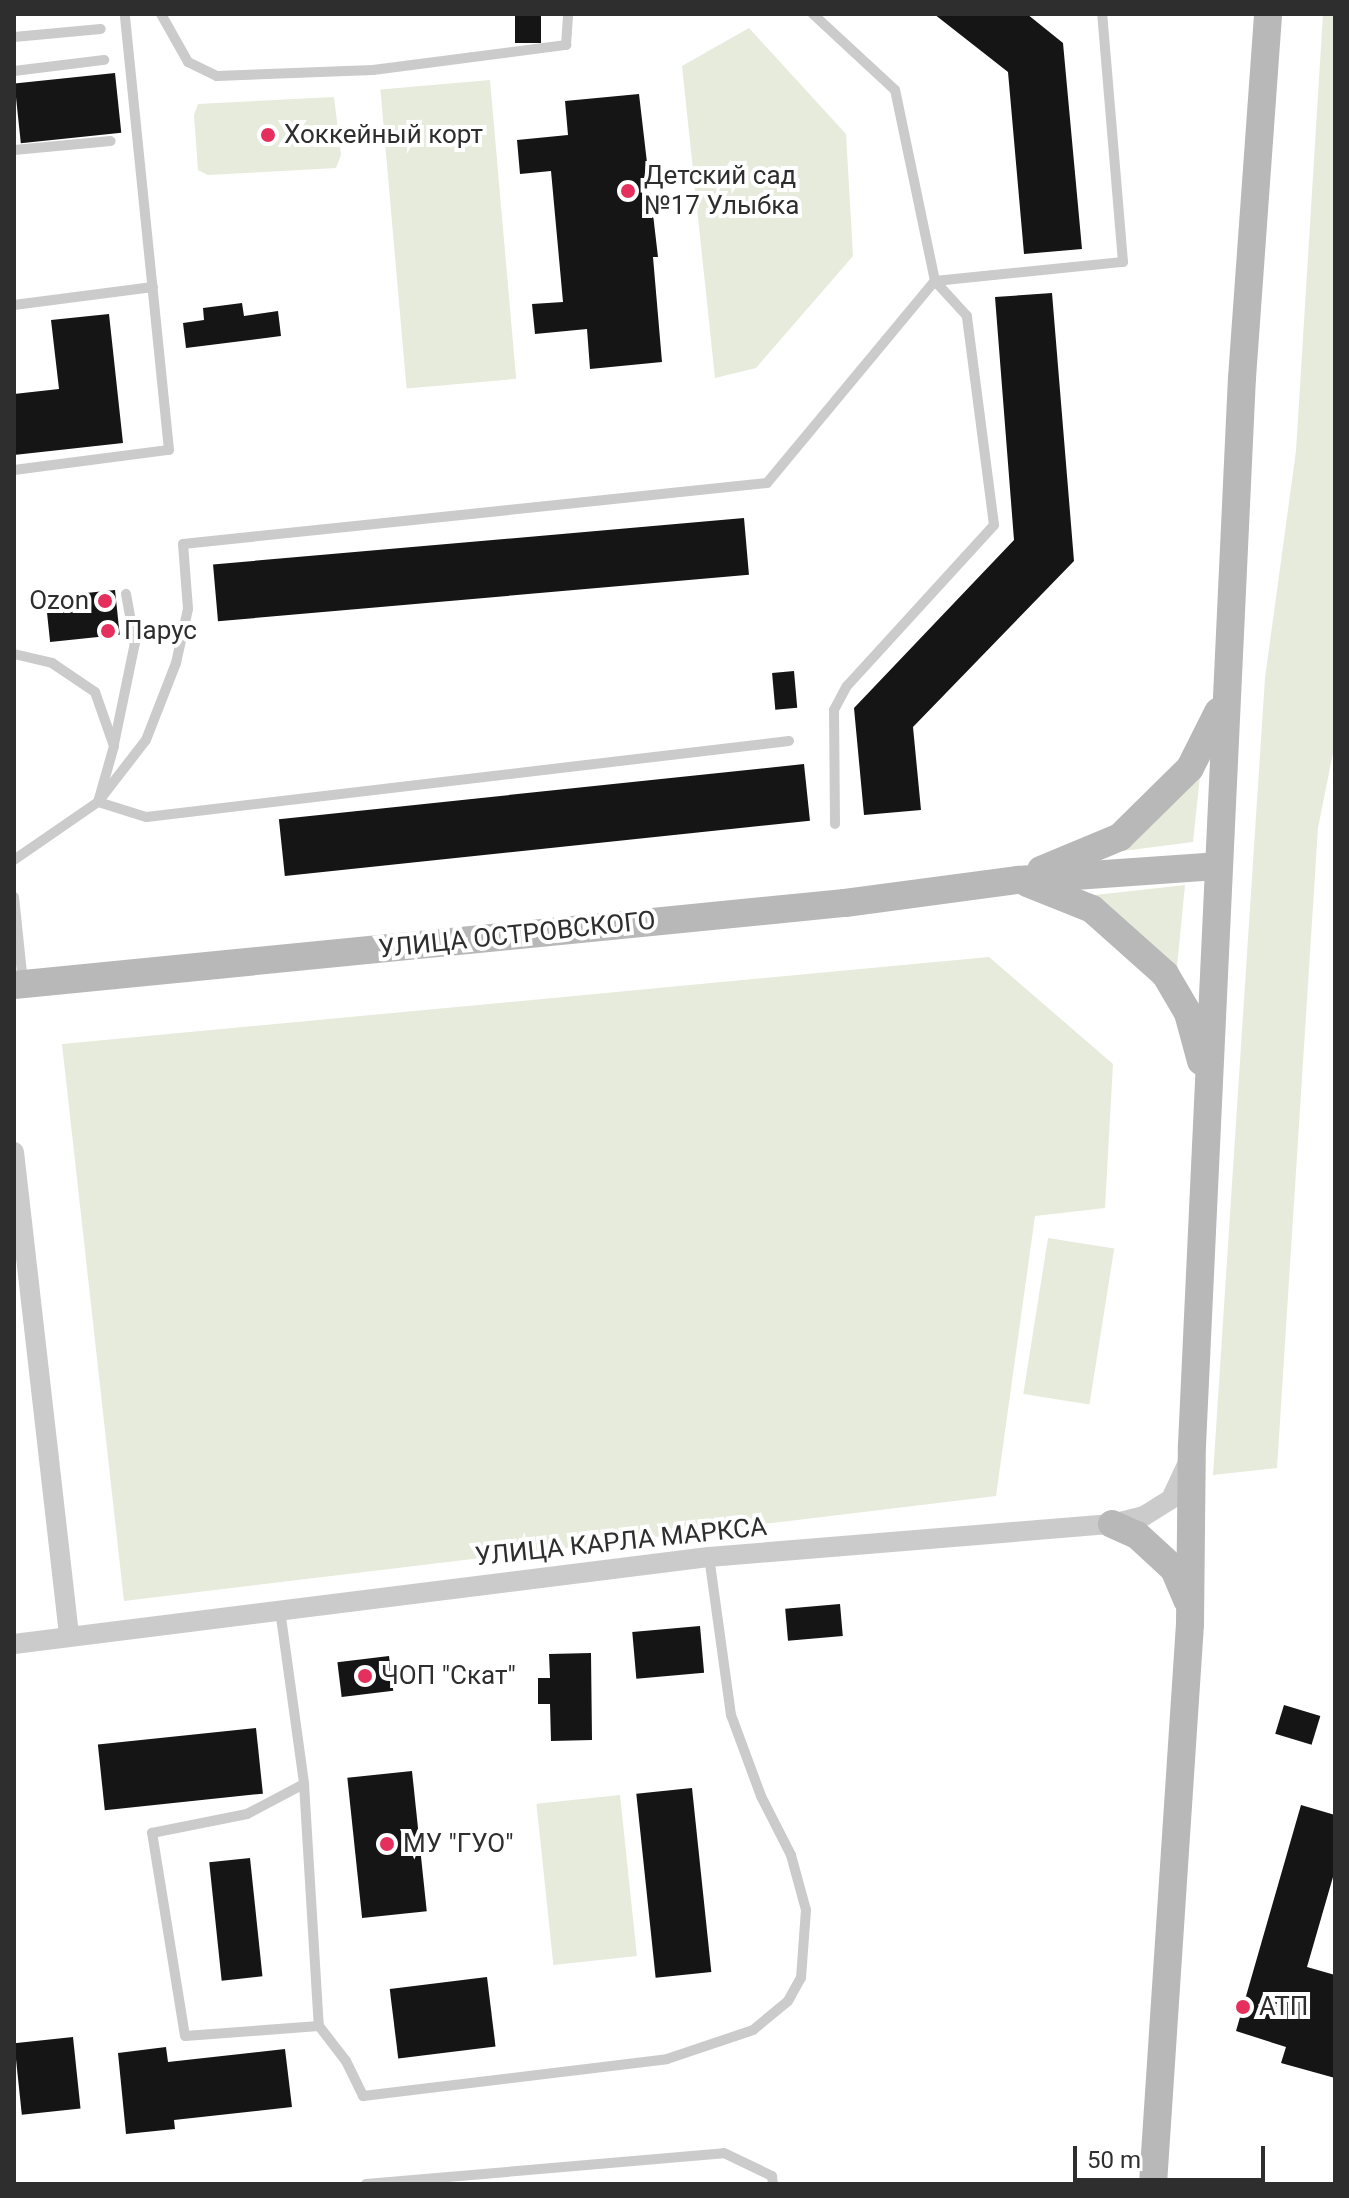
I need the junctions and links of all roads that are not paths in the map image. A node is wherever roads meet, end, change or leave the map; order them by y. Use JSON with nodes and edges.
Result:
{"nodes":[{"id":1,"x":125,"y":14,"type":"edge"},
{"id":2,"x":161,"y":14,"type":"edge"},
{"id":3,"x":568,"y":14,"type":"edge"},
{"id":4,"x":813,"y":14,"type":"edge"},
{"id":5,"x":1102,"y":14,"type":"edge"},
{"id":6,"x":1260,"y":14,"type":"edge"},
{"id":7,"x":1268,"y":14,"type":"edge"},
{"id":8,"x":101,"y":29,"type":"dead end"},
{"id":9,"x":14,"y":37,"type":"edge"},
{"id":10,"x":1262,"y":59,"type":"junction"},
{"id":11,"x":104,"y":60,"type":"dead end"},
{"id":12,"x":14,"y":71,"type":"edge"},
{"id":13,"x":111,"y":141,"type":"dead end"},
{"id":14,"x":14,"y":150,"type":"edge"},
{"id":15,"x":935,"y":281,"type":"junction"},
{"id":16,"x":153,"y":287,"type":"junction"},
{"id":17,"x":14,"y":305,"type":"edge"},
{"id":18,"x":14,"y":470,"type":"edge"},
{"id":19,"x":126,"y":594,"type":"dead end"},
{"id":20,"x":14,"y":654,"type":"edge"},
{"id":21,"x":1227,"y":688,"type":"junction"},
{"id":22,"x":789,"y":741,"type":"dead end"},
{"id":23,"x":114,"y":746,"type":"junction"},
{"id":24,"x":98,"y":802,"type":"junction"},
{"id":25,"x":835,"y":824,"type":"dead end"},
{"id":26,"x":14,"y":860,"type":"edge"},
{"id":27,"x":1217,"y":866,"type":"junction"},
{"id":28,"x":1018,"y":880,"type":"junction"},
{"id":29,"x":14,"y":897,"type":"edge"},
{"id":30,"x":18,"y":984,"type":"edge"},
{"id":31,"x":1208,"y":1086,"type":"junction"},
{"id":32,"x":14,"y":1152,"type":"edge"},
{"id":33,"x":1192,"y":1445,"type":"junction"},
{"id":34,"x":1112,"y":1524,"type":"junction"},
{"id":35,"x":709,"y":1557,"type":"junction"},
{"id":36,"x":280,"y":1608,"type":"junction"},
{"id":37,"x":1190,"y":1624,"type":"junction"},
{"id":38,"x":69,"y":1637,"type":"junction"},
{"id":39,"x":14,"y":1644,"type":"edge"},
{"id":40,"x":304,"y":1784,"type":"junction"},
{"id":41,"x":319,"y":2026,"type":"junction"},
{"id":42,"x":366,"y":2184,"type":"edge"},
{"id":43,"x":773,"y":2184,"type":"edge"},
{"id":44,"x":1153,"y":2184,"type":"edge"}],
"edges":[{"from":1,"to":16,"type":"lane"},
{"from":2,"to":3,"type":"lane"},
{"from":4,"to":15,"type":"lane"},
{"from":5,"to":15,"type":"lane"},
{"from":6,"to":10,"type":"main road"},
{"from":7,"to":10,"type":"main road"},
{"from":8,"to":9,"type":"lane"},
{"from":10,"to":21,"type":"main road"},
{"from":11,"to":12,"type":"lane"},
{"from":13,"to":14,"type":"lane"},
{"from":15,"to":24,"type":"lane"},
{"from":15,"to":25,"type":"lane"},
{"from":16,"to":17,"type":"lane"},
{"from":16,"to":18,"type":"lane"},
{"from":19,"to":23,"type":"lane"},
{"from":20,"to":23,"type":"lane"},
{"from":21,"to":27,"type":"main road"},
{"from":21,"to":28,"type":"main road"},
{"from":22,"to":24,"type":"lane"},
{"from":23,"to":24,"type":"lane"},
{"from":24,"to":26,"type":"lane"},
{"from":27,"to":28,"type":"main road"},
{"from":27,"to":31,"type":"main road"},
{"from":28,"to":30,"type":"main road","name":"УЛИЦА ОСТРОВСКОГО"},
{"from":28,"to":31,"type":"main road"},
{"from":29,"to":30,"type":"lane"},
{"from":31,"to":33,"type":"main road"},
{"from":32,"to":38,"type":"street"},
{"from":33,"to":34,"type":"street","name":"УЛИЦА КАРЛА МАРКСА"},
{"from":33,"to":37,"type":"main road"},
{"from":34,"to":35,"type":"street","name":"УЛИЦА КАРЛА МАРКСА"},
{"from":34,"to":37,"type":"main road"},
{"from":35,"to":36,"type":"street","name":"УЛИЦА КАРЛА МАРКСА"},
{"from":35,"to":41,"type":"lane"},
{"from":36,"to":38,"type":"street","name":"УЛИЦА КАРЛА МАРКСА"},
{"from":36,"to":40,"type":"lane"},
{"from":37,"to":44,"type":"main road"},
{"from":38,"to":39,"type":"street","name":"УЛИЦА КАРЛА МАРКСА"},
{"from":40,"to":41,"type":"lane"},
{"from":40,"to":41,"type":"lane"},
{"from":42,"to":43,"type":"lane"}]}
